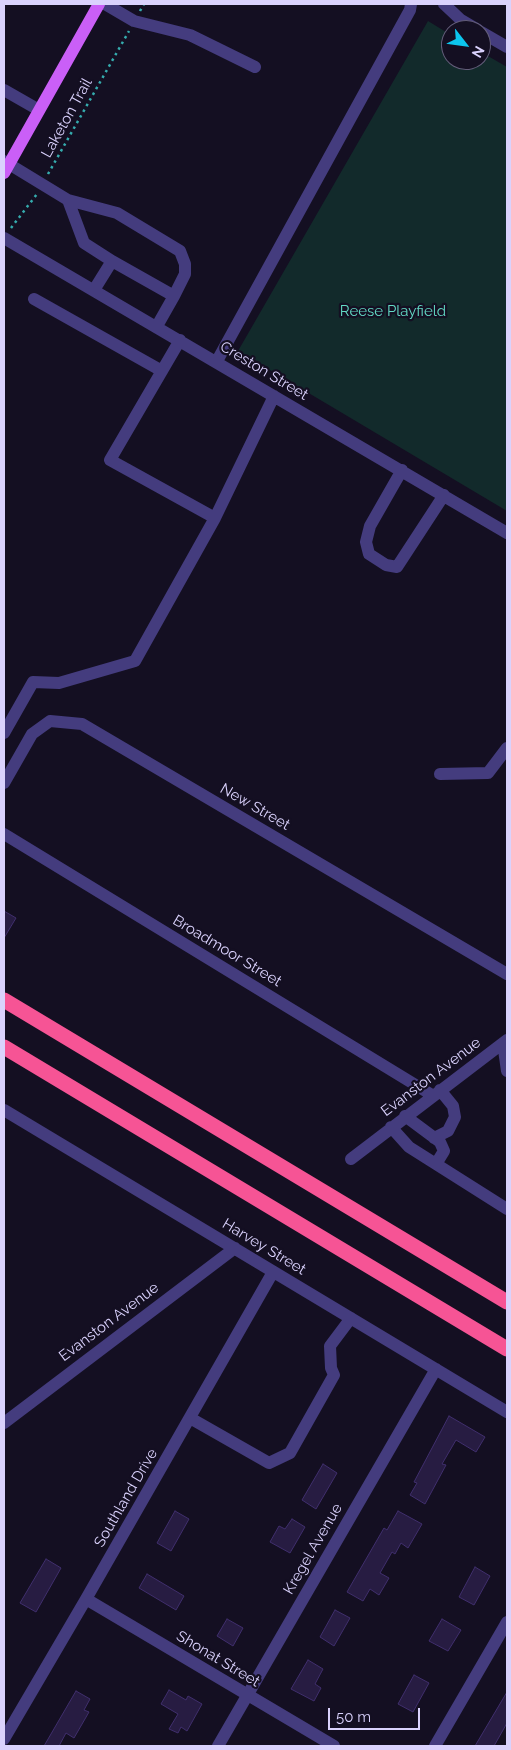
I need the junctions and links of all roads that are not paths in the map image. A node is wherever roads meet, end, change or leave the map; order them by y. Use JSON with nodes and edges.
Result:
{"nodes":[{"id":1,"x":99,"y":4,"type":"edge"},
{"id":2,"x":105,"y":4,"type":"edge"},
{"id":3,"x":411,"y":4,"type":"edge"},
{"id":4,"x":444,"y":4,"type":"edge"},
{"id":5,"x":461,"y":20,"type":"edge"},
{"id":6,"x":491,"y":38,"type":"edge"},
{"id":7,"x":507,"y":47,"type":"edge"},
{"id":8,"x":255,"y":67,"type":"dead end"},
{"id":9,"x":4,"y":90,"type":"edge"},
{"id":10,"x":39,"y":110,"type":"junction"},
{"id":11,"x":5,"y":166,"type":"edge"},
{"id":12,"x":68,"y":200,"type":"junction"},
{"id":13,"x":4,"y":238,"type":"edge"},
{"id":14,"x":112,"y":261,"type":"junction"},
{"id":15,"x":94,"y":290,"type":"junction"},
{"id":16,"x":174,"y":296,"type":"junction"},
{"id":17,"x":34,"y":299,"type":"dead end"},
{"id":18,"x":157,"y":326,"type":"junction"},
{"id":19,"x":180,"y":340,"type":"junction"},
{"id":20,"x":217,"y":361,"type":"junction"},
{"id":21,"x":162,"y":371,"type":"junction"},
{"id":22,"x":274,"y":396,"type":"junction"},
{"id":23,"x":402,"y":470,"type":"junction"},
{"id":24,"x":444,"y":495,"type":"junction"},
{"id":25,"x":215,"y":518,"type":"junction"},
{"id":26,"x":507,"y":533,"type":"edge"},
{"id":27,"x":4,"y":733,"type":"edge"},
{"id":28,"x":507,"y":748,"type":"edge"},
{"id":29,"x":440,"y":774,"type":"dead end"},
{"id":30,"x":4,"y":783,"type":"edge"},
{"id":31,"x":4,"y":834,"type":"edge"},
{"id":32,"x":507,"y":974,"type":"edge"},
{"id":33,"x":4,"y":1000,"type":"edge"},
{"id":34,"x":505,"y":1042,"type":"edge"},
{"id":35,"x":4,"y":1048,"type":"edge"},
{"id":36,"x":507,"y":1071,"type":"edge"},
{"id":37,"x":436,"y":1092,"type":"junction"},
{"id":38,"x":4,"y":1110,"type":"edge"},
{"id":39,"x":406,"y":1116,"type":"junction"},
{"id":40,"x":391,"y":1127,"type":"junction"},
{"id":41,"x":434,"y":1138,"type":"junction"},
{"id":42,"x":350,"y":1159,"type":"dead end"},
{"id":43,"x":436,"y":1164,"type":"junction"},
{"id":44,"x":507,"y":1209,"type":"edge"},
{"id":45,"x":235,"y":1248,"type":"junction"},
{"id":46,"x":273,"y":1272,"type":"junction"},
{"id":47,"x":507,"y":1302,"type":"edge"},
{"id":48,"x":351,"y":1318,"type":"junction"},
{"id":49,"x":507,"y":1349,"type":"edge"},
{"id":50,"x":436,"y":1369,"type":"junction"},
{"id":51,"x":507,"y":1412,"type":"edge"},
{"id":52,"x":190,"y":1418,"type":"junction"},
{"id":53,"x":4,"y":1423,"type":"edge"},
{"id":54,"x":86,"y":1599,"type":"junction"},
{"id":55,"x":507,"y":1622,"type":"edge"},
{"id":56,"x":248,"y":1695,"type":"junction"},
{"id":57,"x":4,"y":1739,"type":"edge"},
{"id":58,"x":218,"y":1746,"type":"edge"},
{"id":59,"x":334,"y":1746,"type":"edge"},
{"id":60,"x":435,"y":1746,"type":"edge"}],
"edges":[{"from":1,"to":10,"type":"main road"},
{"from":2,"to":8,"type":"street"},
{"from":3,"to":20,"type":"street"},
{"from":4,"to":5,"type":"street"},
{"from":6,"to":7,"type":"street"},
{"from":9,"to":10,"type":"street"},
{"from":10,"to":11,"type":"main road"},
{"from":11,"to":12,"type":"street"},
{"from":12,"to":14,"type":"street"},
{"from":12,"to":16,"type":"street"},
{"from":13,"to":15,"type":"street","name":"Creston Street"},
{"from":14,"to":15,"type":"street"},
{"from":14,"to":16,"type":"street"},
{"from":15,"to":18,"type":"street","name":"Creston Street"},
{"from":16,"to":18,"type":"street"},
{"from":17,"to":21,"type":"street"},
{"from":18,"to":19,"type":"street","name":"Creston Street"},
{"from":19,"to":20,"type":"street","name":"Creston Street"},
{"from":19,"to":21,"type":"street"},
{"from":20,"to":22,"type":"street","name":"Creston Street"},
{"from":21,"to":25,"type":"street"},
{"from":22,"to":23,"type":"street","name":"Creston Street"},
{"from":22,"to":25,"type":"street"},
{"from":23,"to":24,"type":"street","name":"Creston Street"},
{"from":23,"to":24,"type":"street"},
{"from":24,"to":26,"type":"street","name":"Creston Street"},
{"from":25,"to":27,"type":"street"},
{"from":28,"to":29,"type":"street"},
{"from":30,"to":32,"type":"street","name":"New Street"},
{"from":31,"to":37,"type":"street","name":"Broadmoor Street"},
{"from":33,"to":47,"type":"highway"},
{"from":34,"to":36,"type":"street"},
{"from":34,"to":37,"type":"street","name":"Evanston Avenue"},
{"from":35,"to":49,"type":"highway"},
{"from":37,"to":39,"type":"street","name":"Evanston Avenue"},
{"from":37,"to":41,"type":"street"},
{"from":38,"to":45,"type":"street","name":"Harvey Street"},
{"from":39,"to":40,"type":"street","name":"Evanston Avenue"},
{"from":39,"to":41,"type":"street"},
{"from":40,"to":42,"type":"street","name":"Evanston Avenue"},
{"from":40,"to":43,"type":"street"},
{"from":41,"to":43,"type":"street"},
{"from":43,"to":44,"type":"street"},
{"from":45,"to":46,"type":"street","name":"Harvey Street"},
{"from":45,"to":53,"type":"street","name":"Evanston Avenue"},
{"from":46,"to":48,"type":"street","name":"Harvey Street"},
{"from":46,"to":52,"type":"street","name":"Southland Drive"},
{"from":48,"to":50,"type":"street","name":"Harvey Street"},
{"from":48,"to":52,"type":"street"},
{"from":50,"to":51,"type":"street","name":"Harvey Street"},
{"from":50,"to":56,"type":"street","name":"Kregel Avenue"},
{"from":52,"to":54,"type":"street","name":"Southland Drive"},
{"from":54,"to":56,"type":"street","name":"Shonat Street"},
{"from":54,"to":57,"type":"street","name":"Southland Drive"},
{"from":55,"to":60,"type":"street"},
{"from":56,"to":58,"type":"street","name":"Kregel Avenue"},
{"from":56,"to":59,"type":"street","name":"Shonat Street"}]}
